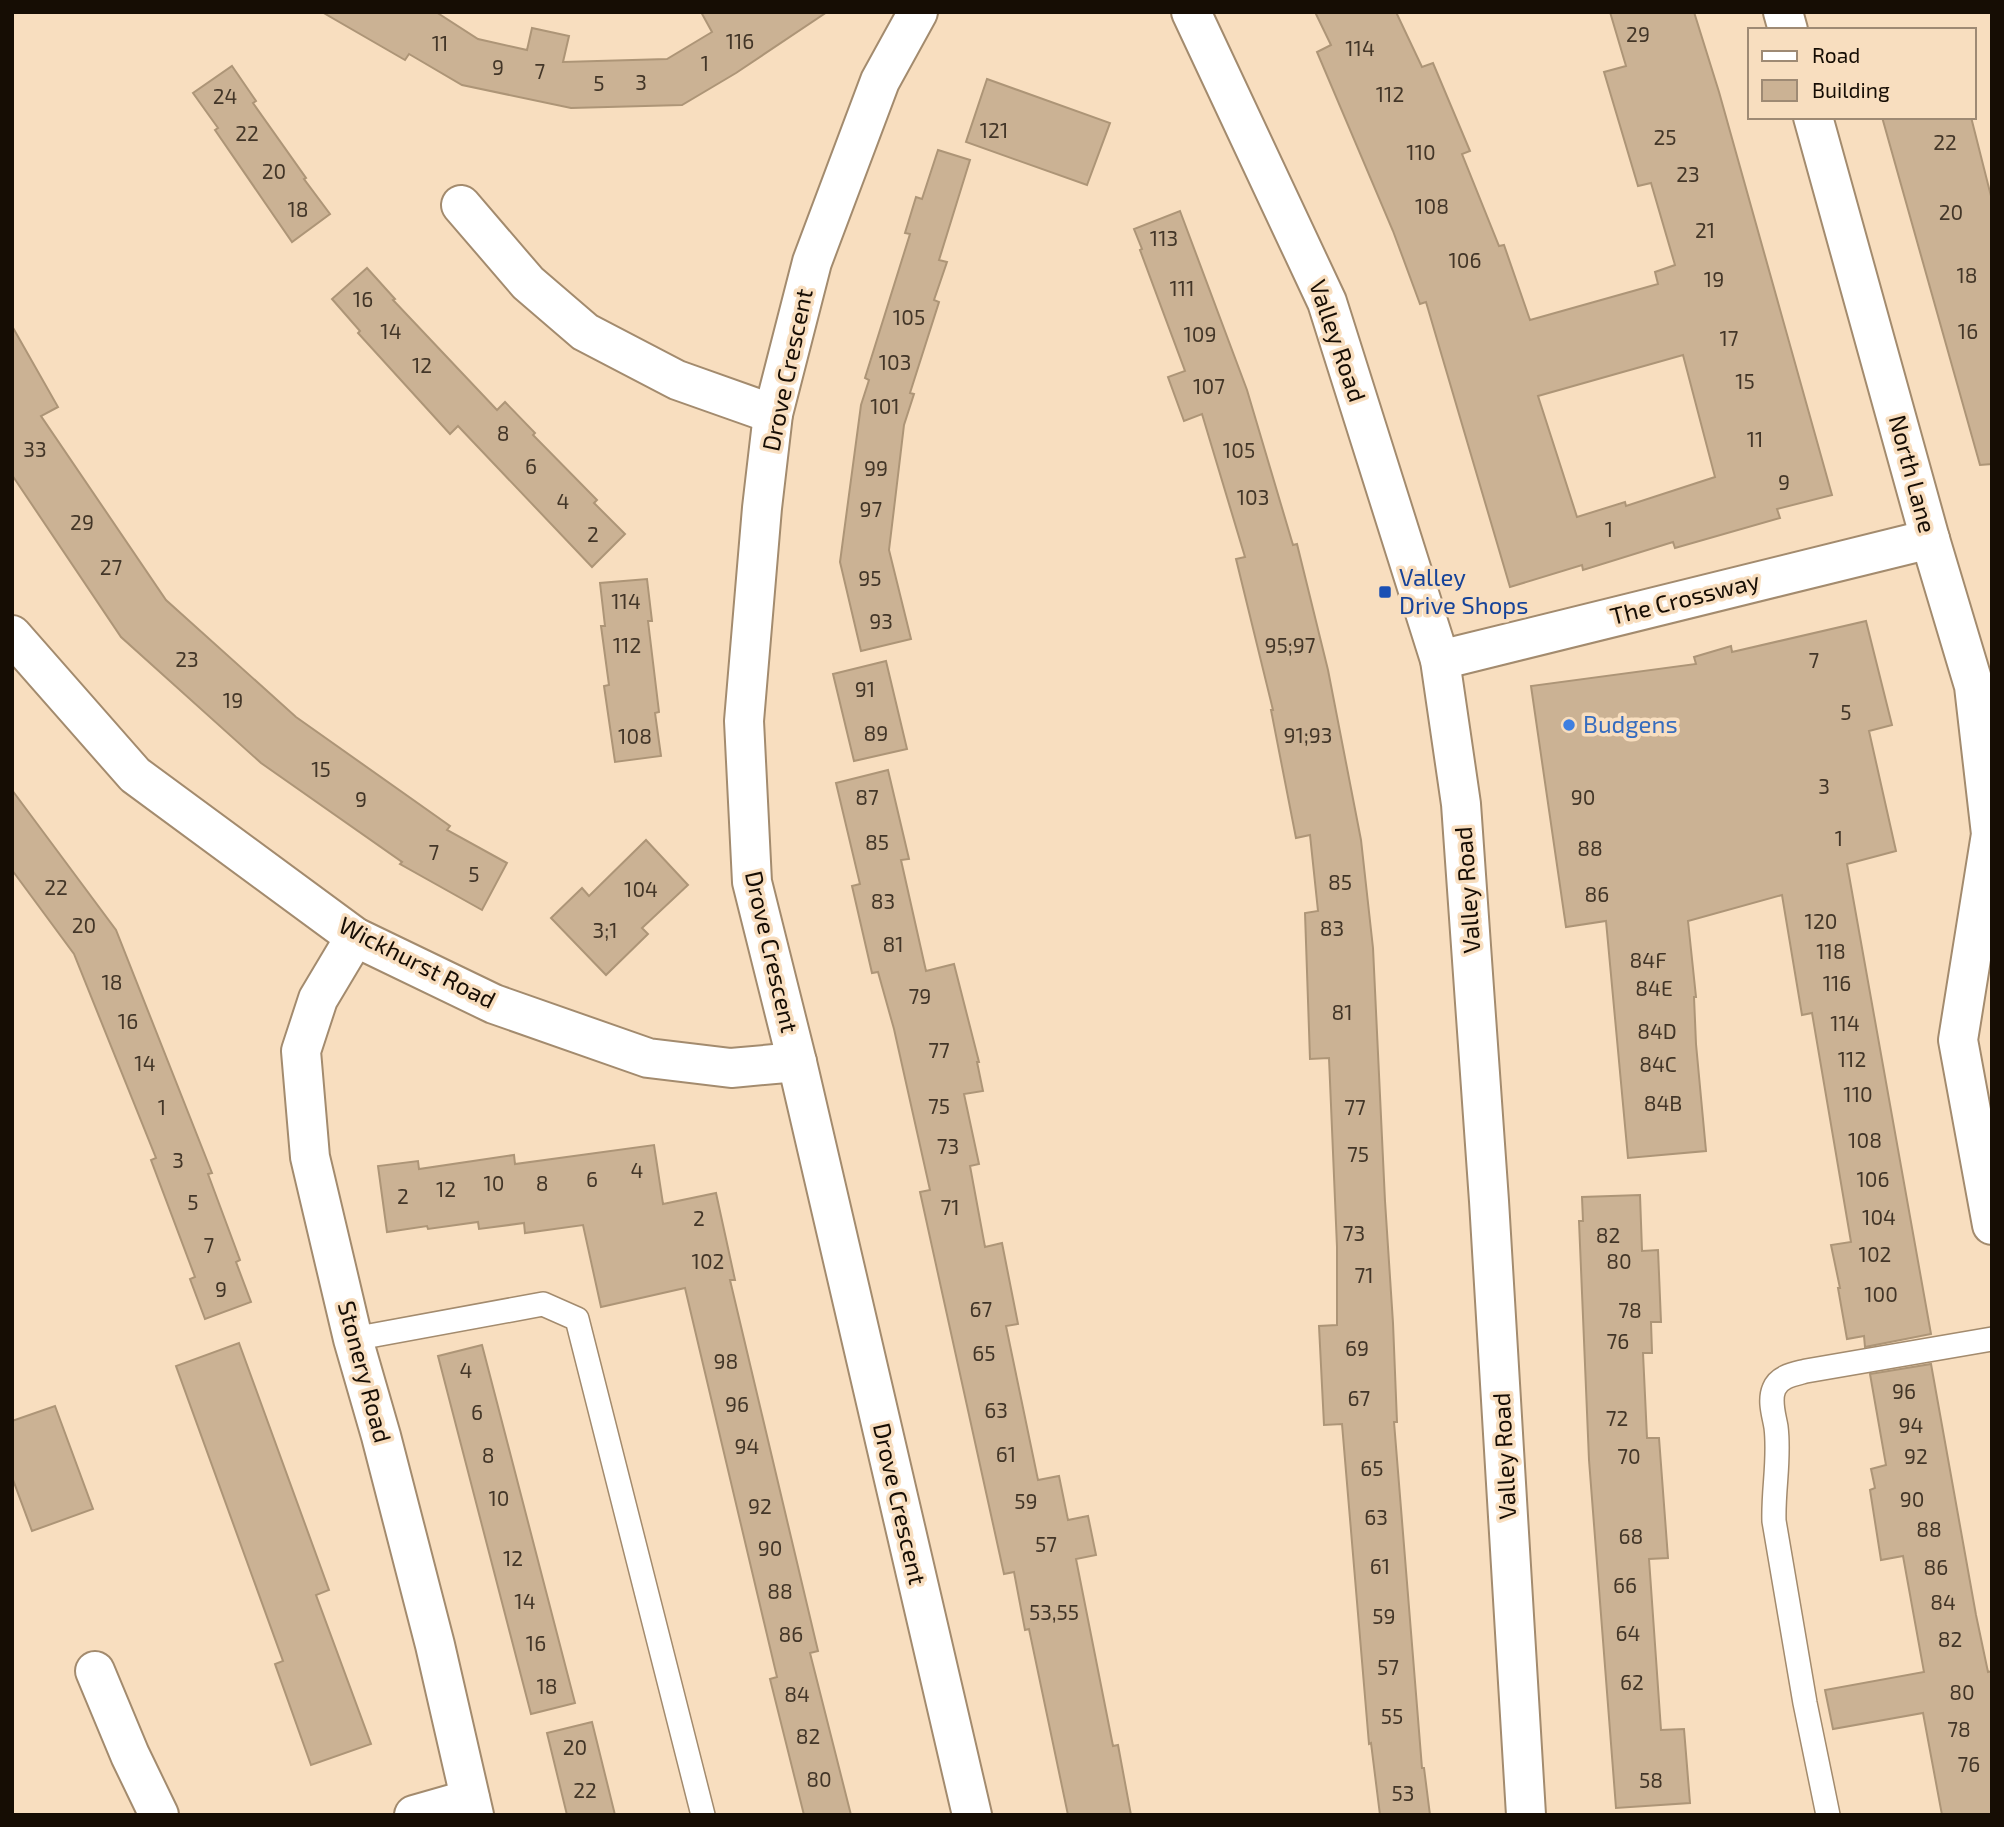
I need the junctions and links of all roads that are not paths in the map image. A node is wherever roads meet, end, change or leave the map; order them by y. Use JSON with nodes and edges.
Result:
{"nodes":[{"id":1,"x":918,"y":12,"type":"edge"},
{"id":2,"x":1191,"y":12,"type":"edge"},
{"id":3,"x":1814,"y":119,"type":"edge"},
{"id":4,"x":461,"y":205,"type":"dead end"},
{"id":5,"x":773,"y":414,"type":"junction"},
{"id":6,"x":1930,"y":539,"type":"junction"},
{"id":7,"x":12,"y":635,"type":"edge"},
{"id":8,"x":1440,"y":660,"type":"junction"},
{"id":9,"x":1990,"y":834,"type":"edge"},
{"id":10,"x":355,"y":937,"type":"junction"},
{"id":11,"x":797,"y":1062,"type":"junction"},
{"id":12,"x":1992,"y":1224,"type":"edge"},
{"id":13,"x":353,"y":1339,"type":"junction"},
{"id":14,"x":1992,"y":1339,"type":"edge"},
{"id":15,"x":95,"y":1671,"type":"dead end"},
{"id":16,"x":472,"y":1807,"type":"edge"},
{"id":17,"x":159,"y":1815,"type":"edge"},
{"id":18,"x":414,"y":1815,"type":"edge"},
{"id":19,"x":704,"y":1815,"type":"edge"},
{"id":20,"x":972,"y":1815,"type":"edge"},
{"id":21,"x":1527,"y":1815,"type":"edge"},
{"id":22,"x":1828,"y":1815,"type":"edge"}],
"edges":[{"from":1,"to":5,"type":"street","name":"Drove Crescent"},
{"from":2,"to":8,"type":"street","name":"Valley Road"},
{"from":3,"to":6,"type":"street","name":"North Lane"},
{"from":4,"to":5,"type":"street"},
{"from":5,"to":11,"type":"street","name":"Drove Crescent"},
{"from":6,"to":8,"type":"street","name":"The Crossway"},
{"from":6,"to":9,"type":"street","name":"North Lane"},
{"from":7,"to":10,"type":"street","name":"Wickhurst Road"},
{"from":8,"to":21,"type":"street","name":"Valley Road"},
{"from":9,"to":12,"type":"street","name":"North Lane"},
{"from":10,"to":11,"type":"street","name":"Wickhurst Road"},
{"from":10,"to":13,"type":"street","name":"Stonery Road"},
{"from":11,"to":20,"type":"street","name":"Drove Crescent"},
{"from":13,"to":16,"type":"street","name":"Stonery Road"},
{"from":13,"to":19,"type":"lane"},
{"from":14,"to":22,"type":"lane"},
{"from":15,"to":17,"type":"street"},
{"from":16,"to":18,"type":"street"}]}
